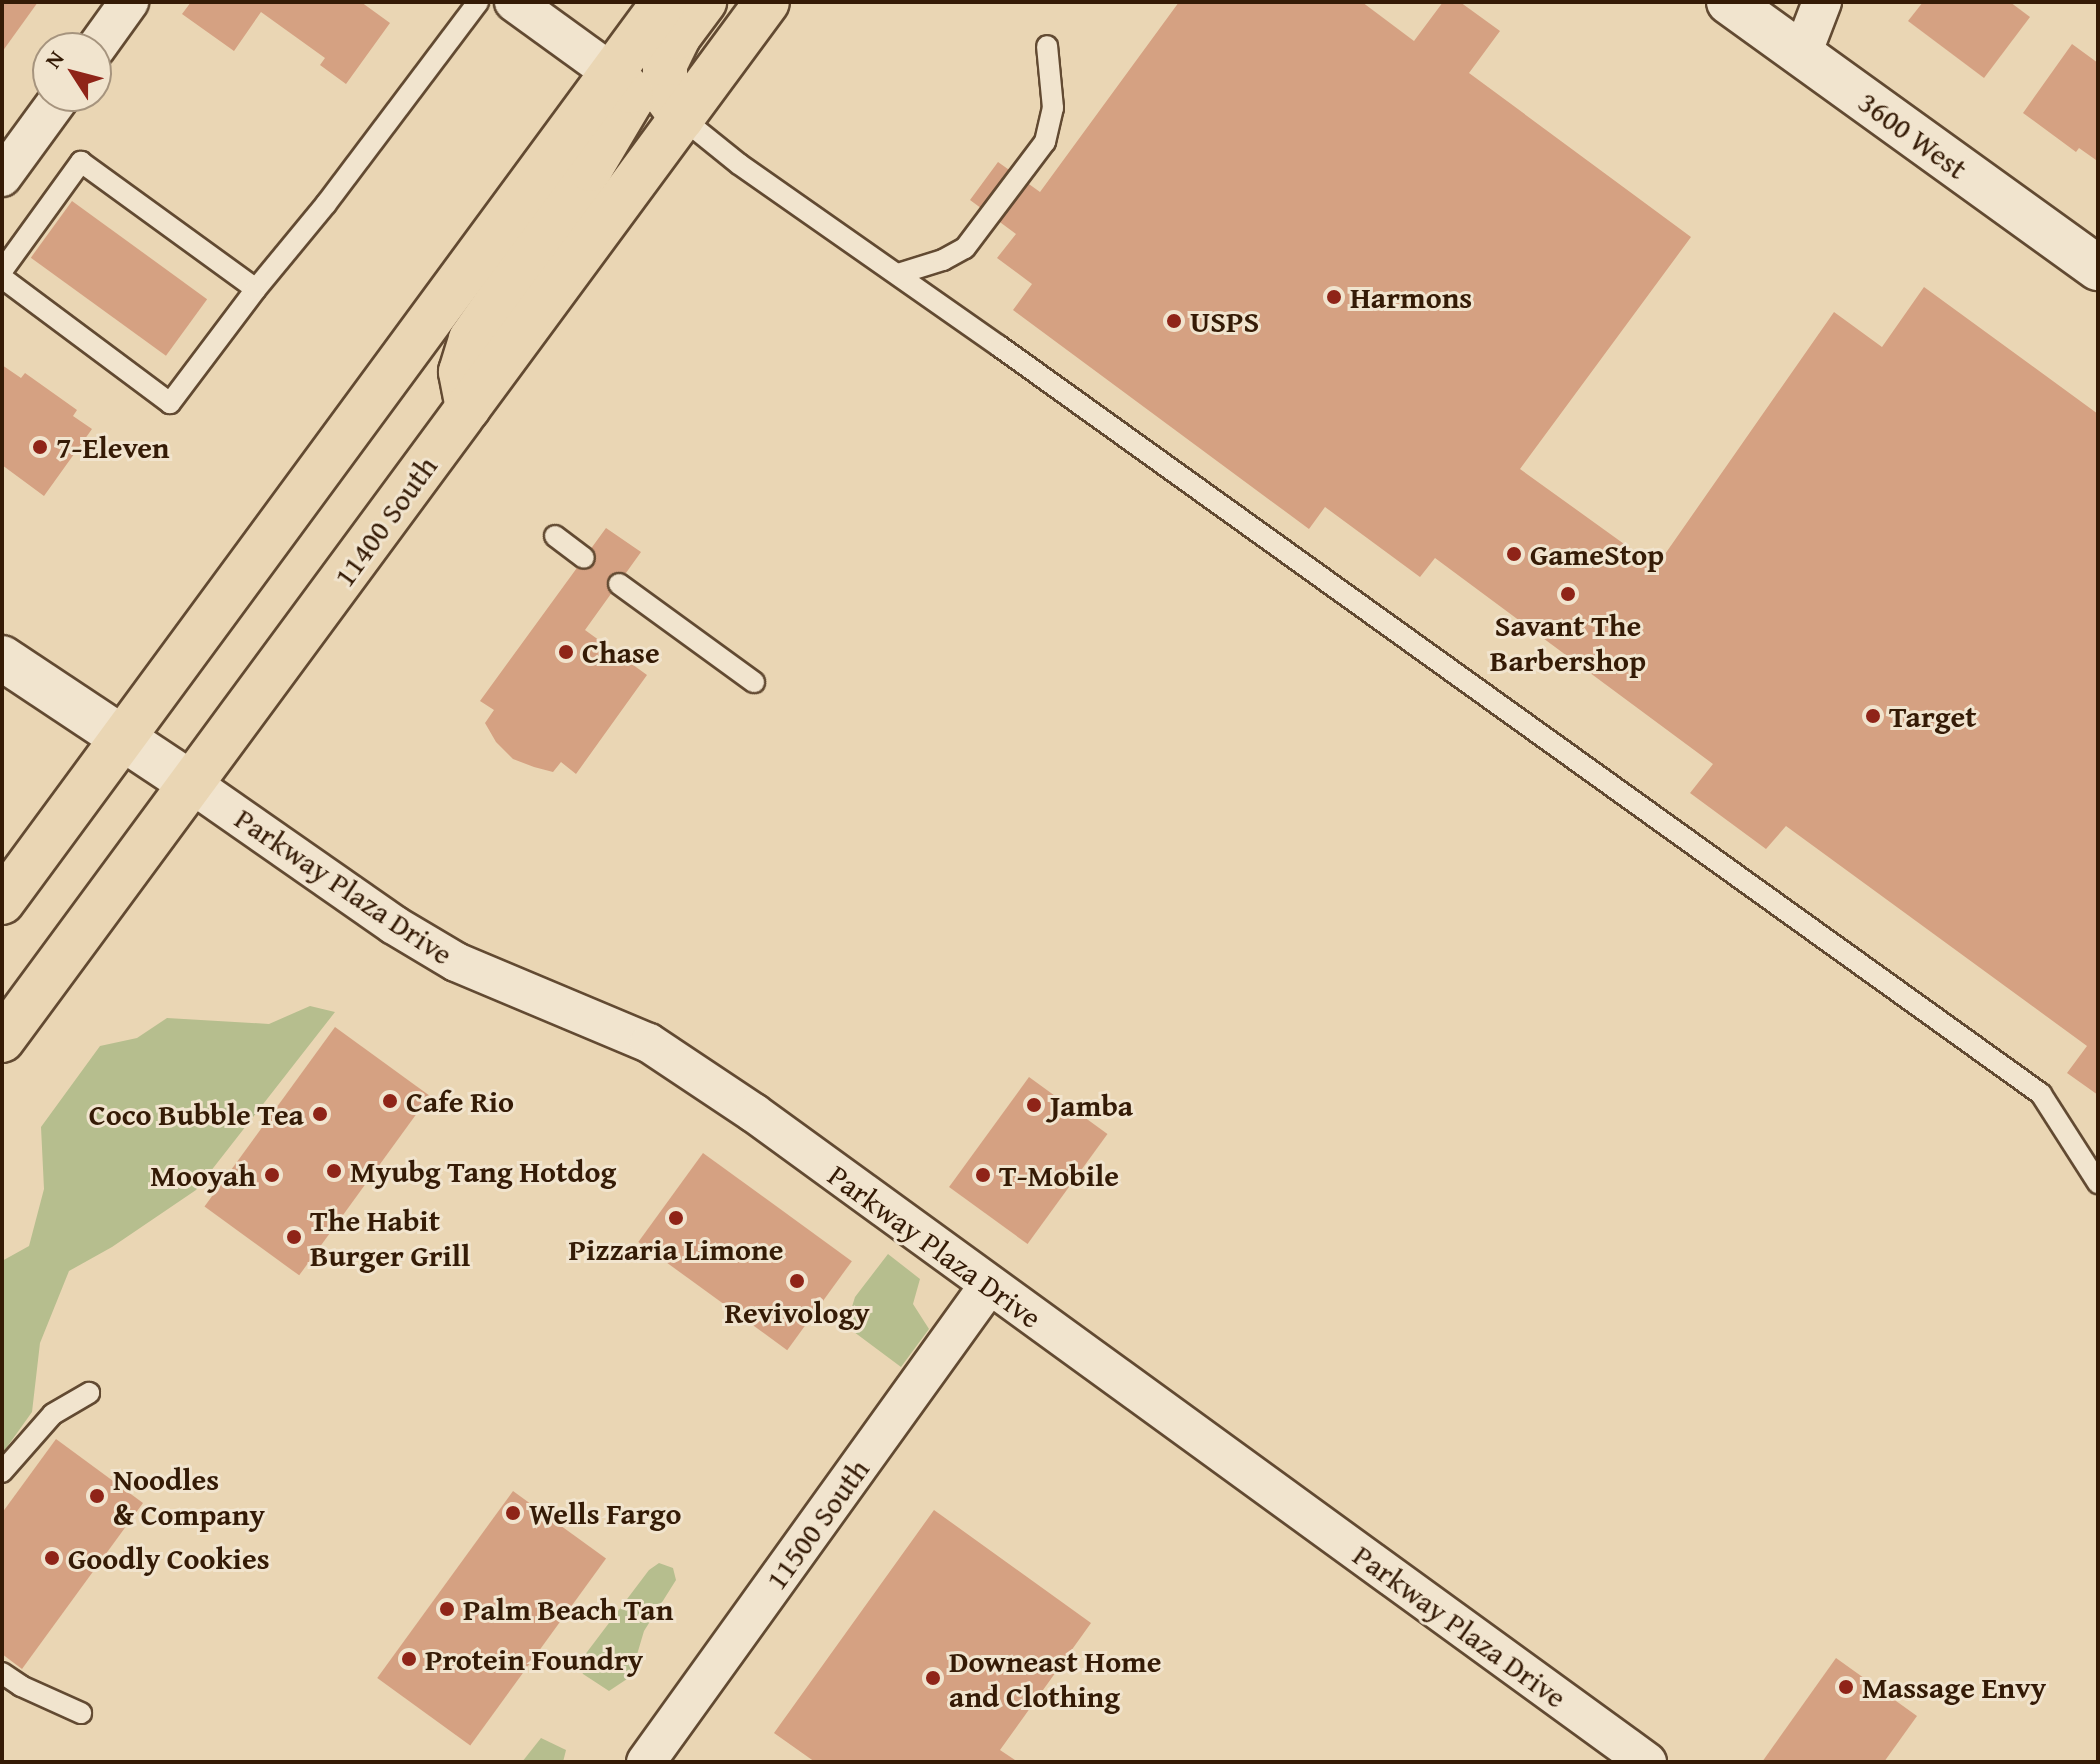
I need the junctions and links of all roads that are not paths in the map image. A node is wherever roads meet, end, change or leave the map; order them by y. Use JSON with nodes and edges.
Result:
{"nodes":[{"id":1,"x":129,"y":2,"type":"edge"},
{"id":2,"x":478,"y":2,"type":"edge"},
{"id":3,"x":514,"y":2,"type":"edge"},
{"id":4,"x":664,"y":2,"type":"edge"},
{"id":5,"x":704,"y":2,"type":"edge"},
{"id":6,"x":767,"y":2,"type":"edge"},
{"id":7,"x":1729,"y":2,"type":"edge"},
{"id":8,"x":1822,"y":2,"type":"edge"},
{"id":9,"x":107,"y":32,"type":"edge"},
{"id":10,"x":1047,"y":46,"type":"dead end"},
{"id":11,"x":1802,"y":54,"type":"junction"},
{"id":12,"x":612,"y":73,"type":"junction"},
{"id":13,"x":49,"y":112,"type":"edge"},
{"id":14,"x":682,"y":118,"type":"junction"},
{"id":15,"x":2,"y":177,"type":"edge"},
{"id":16,"x":2098,"y":268,"type":"edge"},
{"id":17,"x":2,"y":271,"type":"edge"},
{"id":18,"x":898,"y":274,"type":"junction"},
{"id":19,"x":2,"y":278,"type":"edge"},
{"id":20,"x":256,"y":289,"type":"junction"},
{"id":21,"x":468,"y":408,"type":"junction"},
{"id":22,"x":555,"y":536,"type":"dead end"},
{"id":23,"x":584,"y":558,"type":"dead end"},
{"id":24,"x":619,"y":584,"type":"dead end"},
{"id":25,"x":2,"y":658,"type":"edge"},
{"id":26,"x":754,"y":682,"type":"dead end"},
{"id":27,"x":124,"y":736,"type":"junction"},
{"id":28,"x":192,"y":784,"type":"junction"},
{"id":29,"x":2,"y":902,"type":"edge"},
{"id":30,"x":2,"y":1040,"type":"edge"},
{"id":31,"x":2098,"y":1183,"type":"edge"},
{"id":32,"x":989,"y":1285,"type":"junction"},
{"id":33,"x":89,"y":1393,"type":"dead end"},
{"id":34,"x":2,"y":1472,"type":"edge"},
{"id":35,"x":2,"y":1673,"type":"edge"},
{"id":36,"x":81,"y":1713,"type":"dead end"},
{"id":37,"x":651,"y":1760,"type":"edge"},
{"id":38,"x":1647,"y":1762,"type":"edge"}],
"edges":[{"from":1,"to":9,"type":"street"},
{"from":2,"to":20,"type":"lane"},
{"from":3,"to":12,"type":"street"},
{"from":4,"to":12,"type":"main road"},
{"from":5,"to":14,"type":"main road"},
{"from":6,"to":14,"type":"main road","name":"11400 South"},
{"from":7,"to":11,"type":"main road","name":"3600 West"},
{"from":8,"to":11,"type":"street"},
{"from":10,"to":18,"type":"lane"},
{"from":11,"to":16,"type":"main road","name":"3600 West"},
{"from":12,"to":21,"type":"main road"},
{"from":12,"to":27,"type":"main road"},
{"from":13,"to":15,"type":"street"},
{"from":14,"to":18,"type":"lane"},
{"from":14,"to":21,"type":"main road","name":"11400 South"},
{"from":17,"to":20,"type":"lane"},
{"from":18,"to":31,"type":"lane"},
{"from":19,"to":20,"type":"lane"},
{"from":21,"to":28,"type":"main road","name":"11400 South"},
{"from":22,"to":23,"type":"lane"},
{"from":24,"to":26,"type":"lane"},
{"from":25,"to":27,"type":"main road"},
{"from":27,"to":28,"type":"main road"},
{"from":27,"to":29,"type":"main road"},
{"from":28,"to":30,"type":"main road","name":"11400 South"},
{"from":28,"to":32,"type":"street","name":"Parkway Plaza Drive"},
{"from":32,"to":37,"type":"street","name":"11500 South"},
{"from":32,"to":38,"type":"street","name":"Parkway Plaza Drive"},
{"from":33,"to":34,"type":"lane"},
{"from":35,"to":36,"type":"lane"}]}
